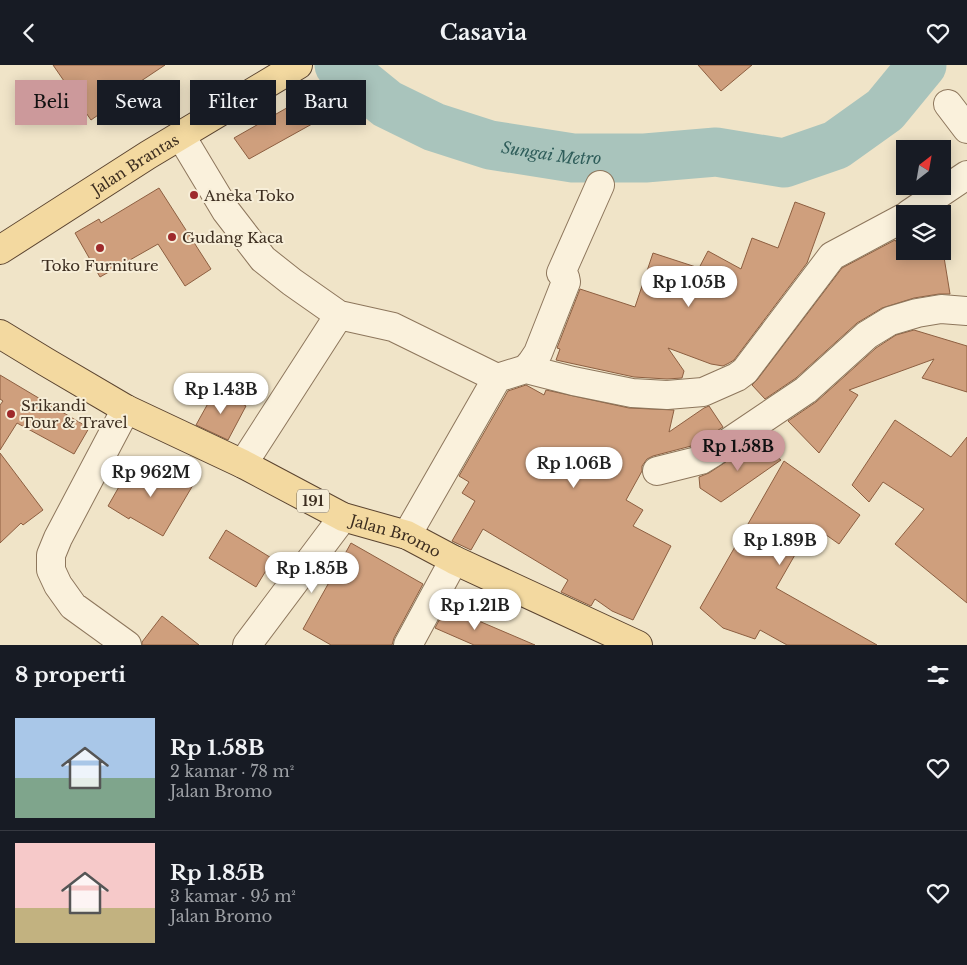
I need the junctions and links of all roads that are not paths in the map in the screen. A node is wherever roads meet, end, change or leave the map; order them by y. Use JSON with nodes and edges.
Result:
{"nodes":[{"id":1,"x":289,"y":71,"type":"edge"},
{"id":2,"x":948,"y":104,"type":"dead end"},
{"id":3,"x":967,"y":129,"type":"edge"},
{"id":4,"x":181,"y":136,"type":"junction"},
{"id":5,"x":967,"y":175,"type":"edge"},
{"id":6,"x":600,"y":185,"type":"dead end"},
{"id":7,"x":922,"y":205,"type":"edge"},
{"id":8,"x":896,"y":222,"type":"edge"},
{"id":9,"x":30,"y":232,"type":"junction"},
{"id":10,"x":0,"y":250,"type":"edge"},
{"id":11,"x":0,"y":269,"type":"edge"},
{"id":12,"x":967,"y":311,"type":"edge"},
{"id":13,"x":339,"y":315,"type":"junction"},
{"id":14,"x":0,"y":334,"type":"edge"},
{"id":15,"x":526,"y":369,"type":"junction"},
{"id":16,"x":497,"y":378,"type":"junction"},
{"id":17,"x":126,"y":409,"type":"junction"},
{"id":18,"x":243,"y":463,"type":"junction"},
{"id":19,"x":657,"y":471,"type":"dead end"},
{"id":20,"x":343,"y":517,"type":"junction"},
{"id":21,"x":407,"y":535,"type":"junction"},
{"id":22,"x":454,"y":560,"type":"junction"},
{"id":23,"x":127,"y":645,"type":"edge"},
{"id":24,"x":247,"y":645,"type":"edge"},
{"id":25,"x":408,"y":645,"type":"edge"},
{"id":26,"x":638,"y":645,"type":"edge"}],
"edges":[{"from":1,"to":4,"type":"main road","name":"Jalan Brantas"},
{"from":2,"to":3,"type":"street"},
{"from":4,"to":9,"type":"main road","name":"Jalan Brantas"},
{"from":4,"to":13,"type":"street"},
{"from":5,"to":7,"type":"street"},
{"from":6,"to":15,"type":"street"},
{"from":8,"to":15,"type":"street"},
{"from":9,"to":10,"type":"main road","name":"Jalan Brantas"},
{"from":9,"to":11,"type":"main road"},
{"from":12,"to":19,"type":"street"},
{"from":13,"to":16,"type":"street"},
{"from":13,"to":18,"type":"street"},
{"from":14,"to":17,"type":"main road","name":"Jalan Bromo","number":"191"},
{"from":15,"to":16,"type":"street"},
{"from":16,"to":21,"type":"street"},
{"from":17,"to":18,"type":"main road","name":"Jalan Bromo","number":"191"},
{"from":17,"to":23,"type":"street"},
{"from":18,"to":20,"type":"main road","name":"Jalan Bromo","number":"191"},
{"from":20,"to":21,"type":"main road","name":"Jalan Bromo","number":"191"},
{"from":20,"to":24,"type":"street"},
{"from":21,"to":22,"type":"main road","name":"Jalan Bromo","number":"191"},
{"from":22,"to":25,"type":"street"},
{"from":22,"to":26,"type":"main road","name":"Jalan Bromo","number":"191"}]}
